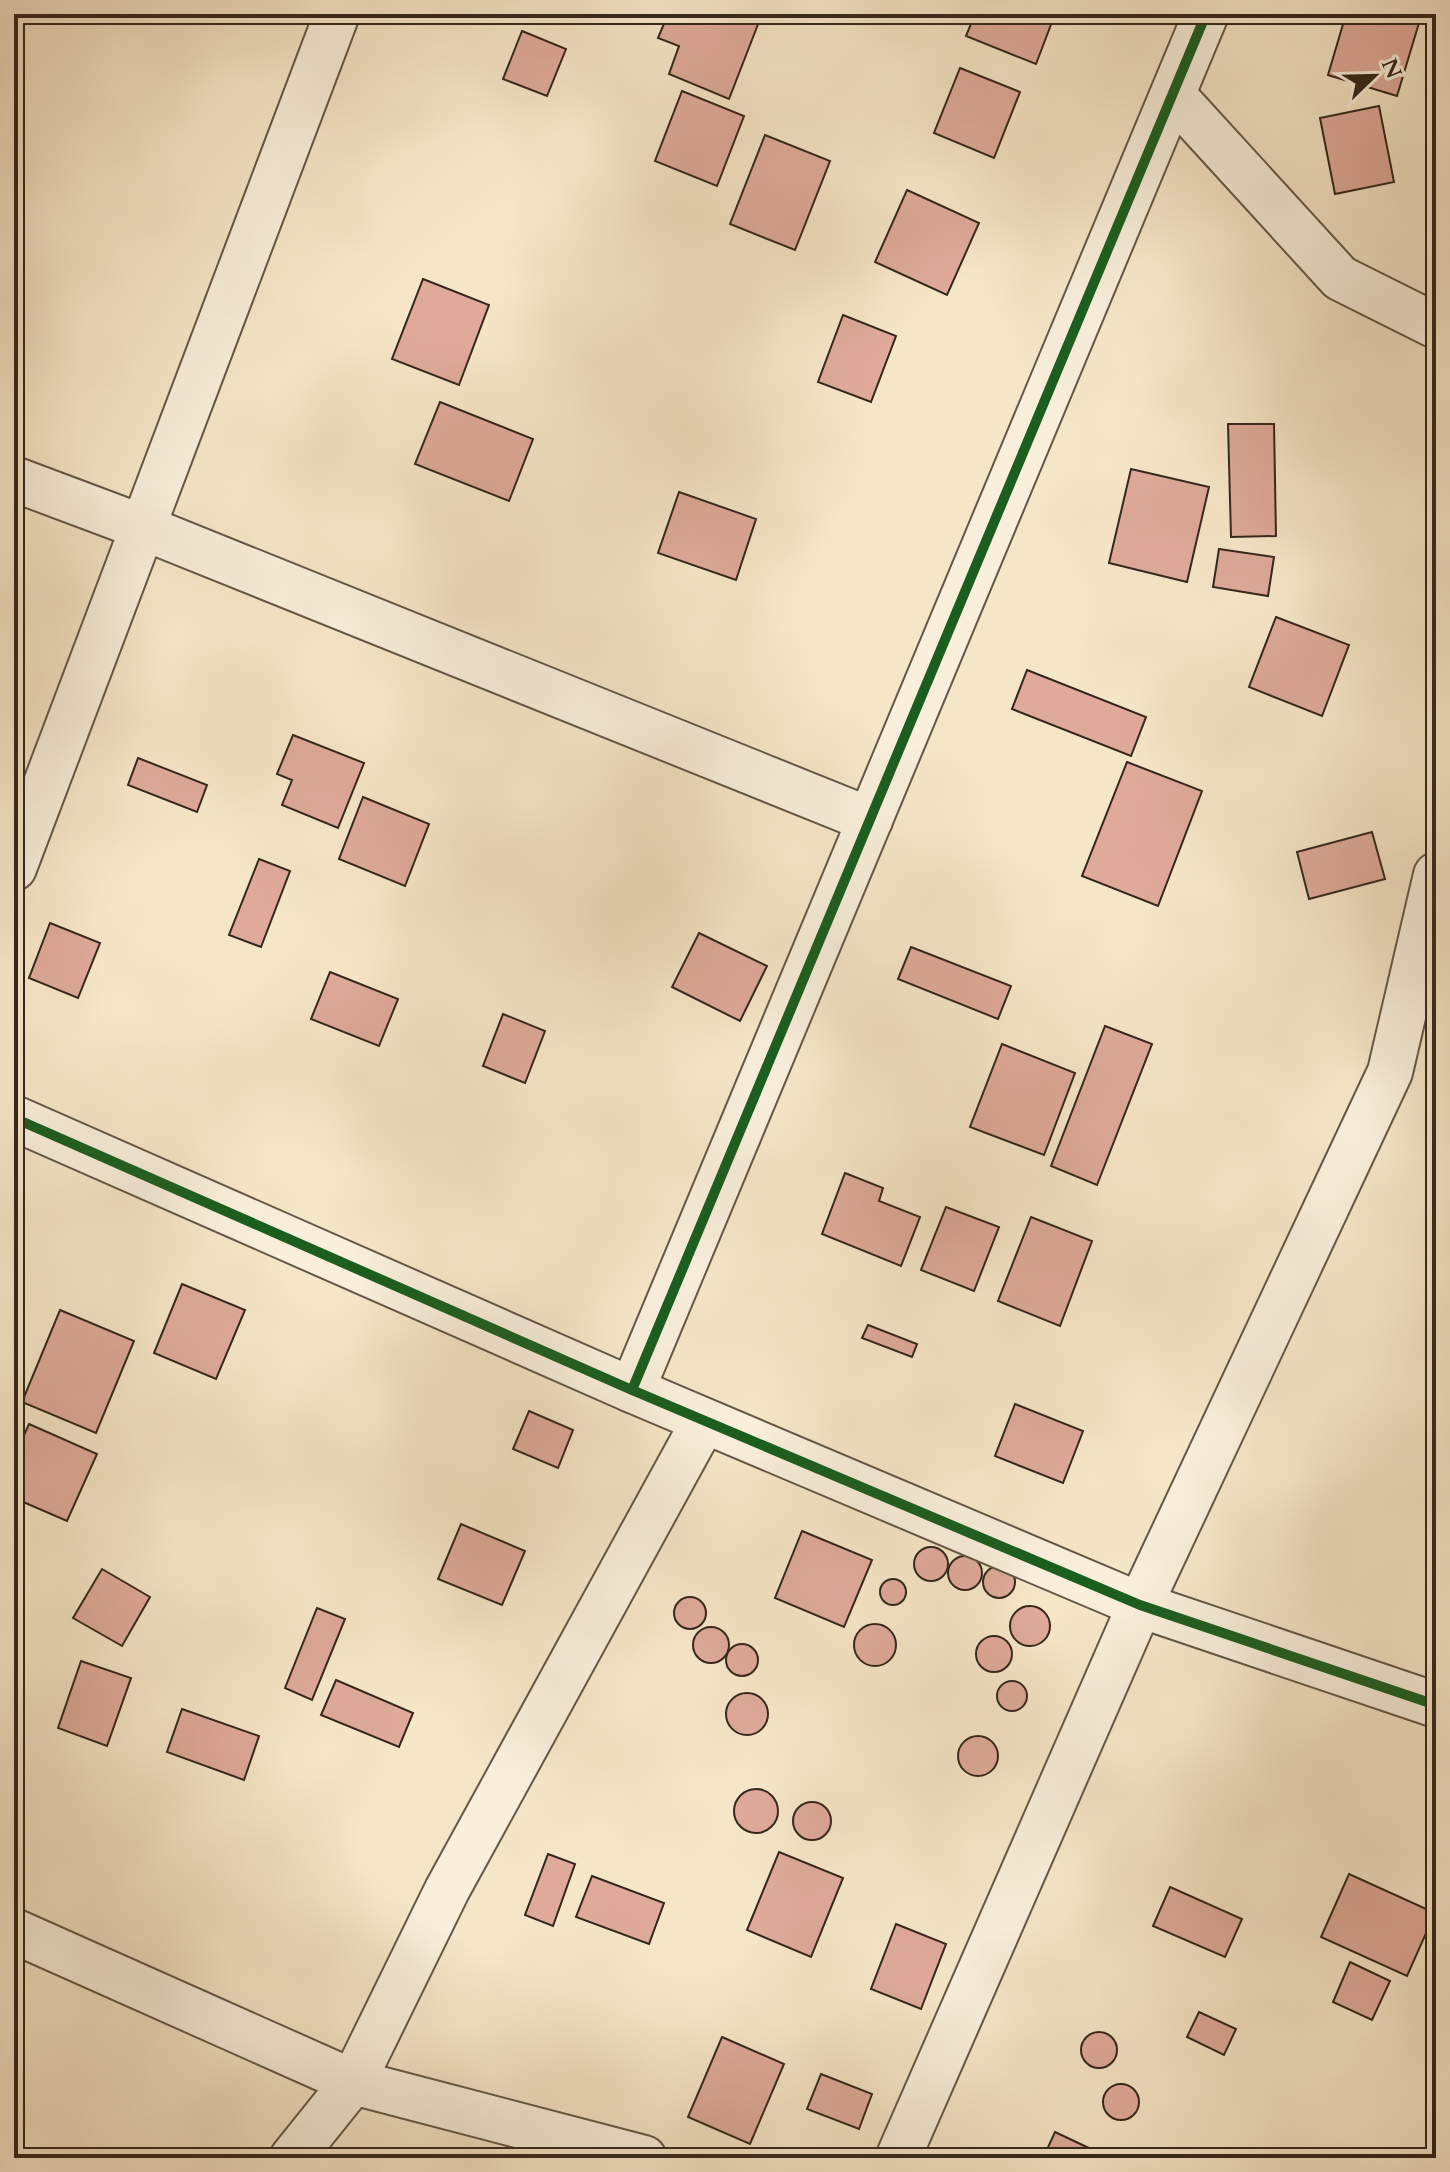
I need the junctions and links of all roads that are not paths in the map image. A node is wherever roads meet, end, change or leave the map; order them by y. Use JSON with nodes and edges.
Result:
{"nodes":[{"id":1,"x":337,"y":14,"type":"edge"},
{"id":2,"x":1206,"y":14,"type":"edge"},
{"id":3,"x":1173,"y":95,"type":"junction"},
{"id":4,"x":1436,"y":326,"type":"edge"},
{"id":5,"x":14,"y":479,"type":"edge"},
{"id":6,"x":142,"y":527,"type":"junction"},
{"id":7,"x":870,"y":820,"type":"junction"},
{"id":8,"x":14,"y":868,"type":"edge"},
{"id":9,"x":1436,"y":875,"type":"edge"},
{"id":10,"x":14,"y":1118,"type":"edge"},
{"id":11,"x":632,"y":1390,"type":"junction"},
{"id":12,"x":704,"y":1421,"type":"junction"},
{"id":13,"x":1140,"y":1605,"type":"junction"},
{"id":14,"x":1436,"y":1705,"type":"edge"},
{"id":15,"x":14,"y":1931,"type":"edge"},
{"id":16,"x":353,"y":2082,"type":"junction"},
{"id":17,"x":292,"y":2158,"type":"edge"},
{"id":18,"x":644,"y":2158,"type":"edge"},
{"id":19,"x":898,"y":2158,"type":"edge"}],
"edges":[{"from":1,"to":6,"type":"street"},
{"from":2,"to":3,"type":"street"},
{"from":3,"to":4,"type":"street"},
{"from":3,"to":7,"type":"street"},
{"from":5,"to":6,"type":"street"},
{"from":6,"to":7,"type":"street"},
{"from":6,"to":8,"type":"street"},
{"from":7,"to":11,"type":"street"},
{"from":9,"to":13,"type":"street"},
{"from":10,"to":11,"type":"street"},
{"from":11,"to":12,"type":"street"},
{"from":12,"to":13,"type":"street"},
{"from":12,"to":16,"type":"street"},
{"from":13,"to":14,"type":"street"},
{"from":13,"to":19,"type":"street"},
{"from":15,"to":16,"type":"street"},
{"from":16,"to":17,"type":"street"},
{"from":16,"to":18,"type":"street"}]}
